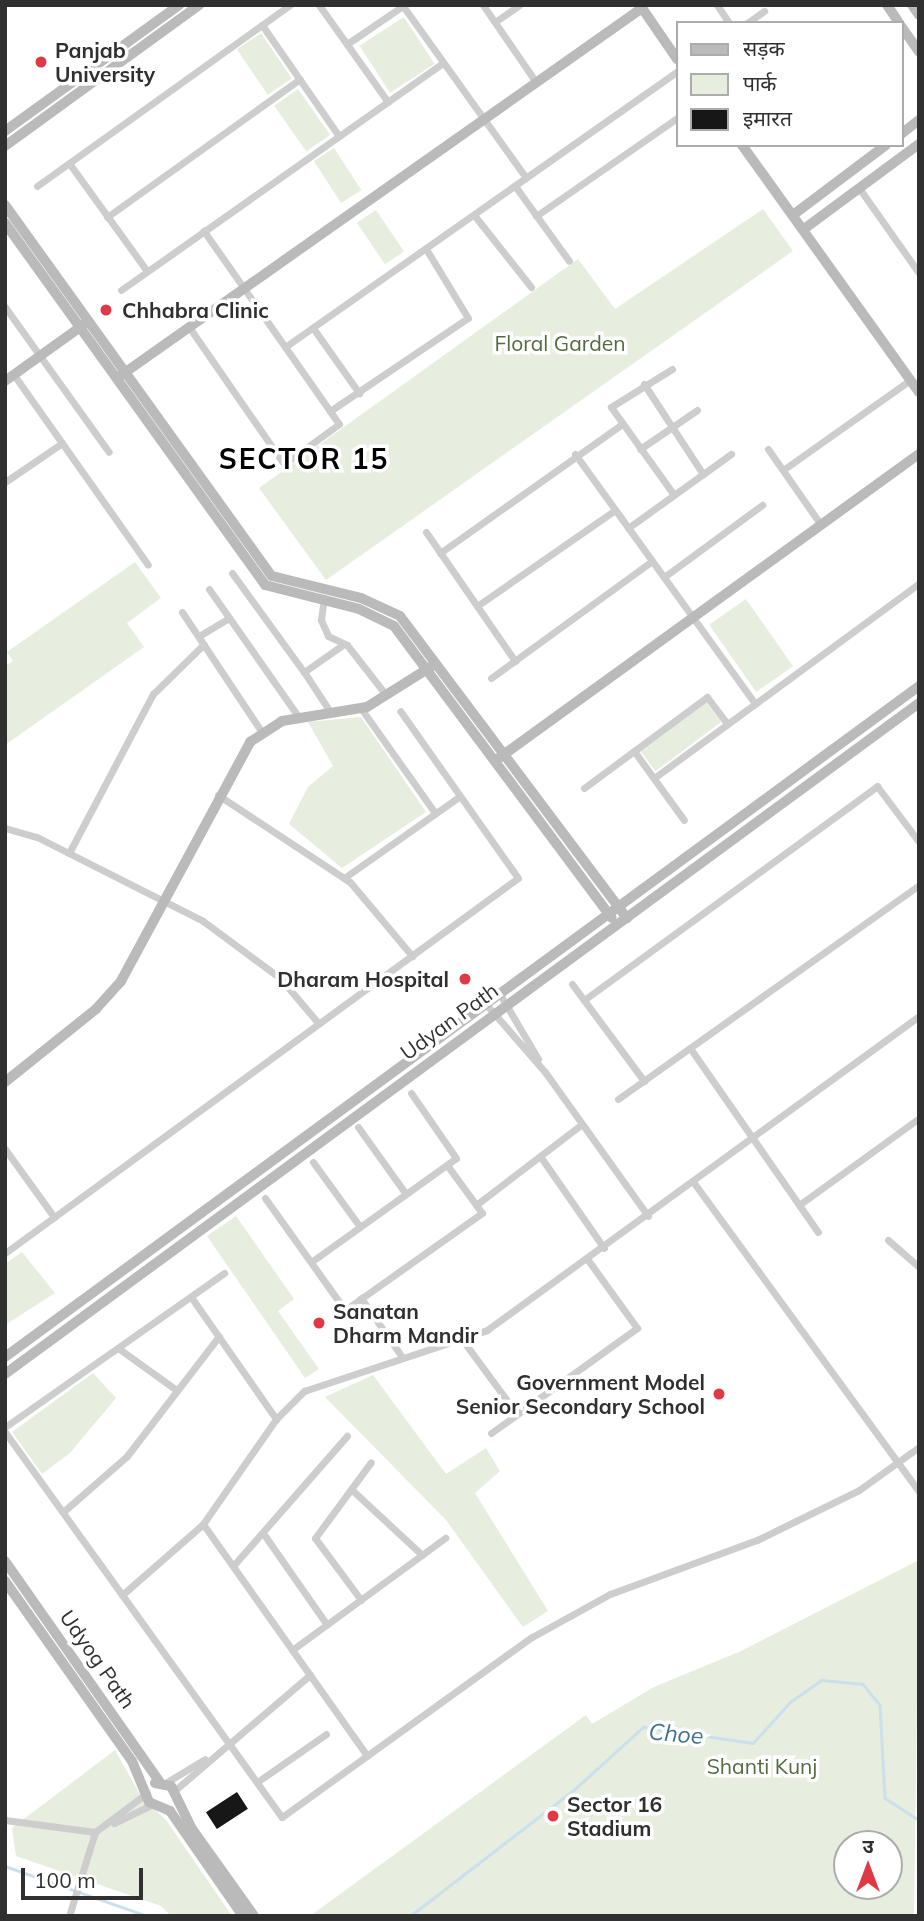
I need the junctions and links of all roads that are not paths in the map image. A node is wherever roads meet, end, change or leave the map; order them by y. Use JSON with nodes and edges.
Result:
{"nodes":[{"id":1,"x":179,"y":5,"type":"edge"},
{"id":2,"x":200,"y":5,"type":"edge"},
{"id":3,"x":290,"y":5,"type":"edge"},
{"id":4,"x":319,"y":5,"type":"edge"},
{"id":5,"x":483,"y":5,"type":"edge"},
{"id":6,"x":519,"y":5,"type":"edge"},
{"id":7,"x":717,"y":5,"type":"edge"},
{"id":8,"x":887,"y":5,"type":"edge"},
{"id":9,"x":912,"y":5,"type":"edge"},
{"id":10,"x":403,"y":6,"type":"edge"},
{"id":11,"x":641,"y":7,"type":"edge"},
{"id":12,"x":764,"y":11,"type":"dead end"},
{"id":13,"x":919,"y":15,"type":"edge"},
{"id":14,"x":728,"y":21,"type":"edge"},
{"id":15,"x":750,"y":21,"type":"edge"},
{"id":16,"x":898,"y":21,"type":"edge"},
{"id":17,"x":495,"y":22,"type":"junction"},
{"id":18,"x":262,"y":25,"type":"junction"},
{"id":19,"x":903,"y":28,"type":"edge"},
{"id":20,"x":347,"y":44,"type":"junction"},
{"id":21,"x":919,"y":52,"type":"edge"},
{"id":22,"x":676,"y":58,"type":"edge"},
{"id":23,"x":443,"y":64,"type":"junction"},
{"id":24,"x":676,"y":73,"type":"edge"},
{"id":25,"x":300,"y":79,"type":"junction"},
{"id":26,"x":536,"y":82,"type":"junction"},
{"id":27,"x":388,"y":102,"type":"junction"},
{"id":28,"x":676,"y":119,"type":"edge"},
{"id":29,"x":483,"y":120,"type":"junction"},
{"id":30,"x":919,"y":120,"type":"edge"},
{"id":31,"x":5,"y":131,"type":"edge"},
{"id":32,"x":903,"y":132,"type":"edge"},
{"id":33,"x":339,"y":136,"type":"junction"},
{"id":34,"x":919,"y":144,"type":"edge"},
{"id":35,"x":5,"y":146,"type":"edge"},
{"id":36,"x":742,"y":147,"type":"edge"},
{"id":37,"x":883,"y":147,"type":"edge"},
{"id":38,"x":69,"y":163,"type":"junction"},
{"id":39,"x":526,"y":178,"type":"junction"},
{"id":40,"x":37,"y":186,"type":"dead end"},
{"id":41,"x":515,"y":186,"type":"junction"},
{"id":42,"x":859,"y":188,"type":"junction"},
{"id":43,"x":5,"y":205,"type":"edge"},
{"id":44,"x":474,"y":215,"type":"junction"},
{"id":45,"x":793,"y":215,"type":"junction"},
{"id":46,"x":537,"y":216,"type":"junction"},
{"id":47,"x":107,"y":217,"type":"junction"},
{"id":48,"x":5,"y":223,"type":"edge"},
{"id":49,"x":804,"y":229,"type":"junction"},
{"id":50,"x":204,"y":231,"type":"junction"},
{"id":51,"x":426,"y":249,"type":"junction"},
{"id":52,"x":569,"y":261,"type":"dead end"},
{"id":53,"x":146,"y":271,"type":"junction"},
{"id":54,"x":919,"y":273,"type":"edge"},
{"id":55,"x":531,"y":287,"type":"dead end"},
{"id":56,"x":244,"y":288,"type":"junction"},
{"id":57,"x":121,"y":290,"type":"dead end"},
{"id":58,"x":5,"y":307,"type":"edge"},
{"id":59,"x":84,"y":324,"type":"junction"},
{"id":60,"x":189,"y":327,"type":"junction"},
{"id":61,"x":313,"y":328,"type":"junction"},
{"id":62,"x":285,"y":347,"type":"junction"},
{"id":63,"x":41,"y":355,"type":"junction"},
{"id":64,"x":672,"y":369,"type":"dead end"},
{"id":65,"x":121,"y":375,"type":"junction"},
{"id":66,"x":9,"y":378,"type":"edge"},
{"id":67,"x":910,"y":380,"type":"junction"},
{"id":68,"x":644,"y":384,"type":"junction"},
{"id":69,"x":359,"y":393,"type":"junction"},
{"id":70,"x":919,"y":393,"type":"edge"},
{"id":71,"x":697,"y":410,"type":"dead end"},
{"id":72,"x":330,"y":411,"type":"junction"},
{"id":73,"x":622,"y":424,"type":"junction"},
{"id":74,"x":672,"y":426,"type":"junction"},
{"id":75,"x":62,"y":443,"type":"junction"},
{"id":76,"x":640,"y":449,"type":"junction"},
{"id":77,"x":768,"y":449,"type":"dead end"},
{"id":78,"x":109,"y":452,"type":"dead end"},
{"id":79,"x":575,"y":454,"type":"junction"},
{"id":80,"x":731,"y":454,"type":"dead end"},
{"id":81,"x":919,"y":454,"type":"edge"},
{"id":82,"x":783,"y":470,"type":"junction"},
{"id":83,"x":703,"y":474,"type":"junction"},
{"id":84,"x":5,"y":482,"type":"edge"},
{"id":85,"x":674,"y":495,"type":"junction"},
{"id":86,"x":762,"y":505,"type":"dead end"},
{"id":87,"x":615,"y":510,"type":"junction"},
{"id":88,"x":821,"y":525,"type":"junction"},
{"id":89,"x":628,"y":528,"type":"junction"},
{"id":90,"x":426,"y":532,"type":"dead end"},
{"id":91,"x":440,"y":553,"type":"junction"},
{"id":92,"x":652,"y":561,"type":"junction"},
{"id":93,"x":148,"y":565,"type":"dead end"},
{"id":94,"x":232,"y":573,"type":"dead end"},
{"id":95,"x":664,"y":577,"type":"junction"},
{"id":96,"x":919,"y":583,"type":"edge"},
{"id":97,"x":209,"y":589,"type":"dead end"},
{"id":98,"x":326,"y":591,"type":"junction"},
{"id":99,"x":323,"y":603,"type":"junction"},
{"id":100,"x":477,"y":606,"type":"junction"},
{"id":101,"x":182,"y":612,"type":"dead end"},
{"id":102,"x":229,"y":618,"type":"junction"},
{"id":103,"x":693,"y":618,"type":"junction"},
{"id":104,"x":199,"y":636,"type":"junction"},
{"id":105,"x":345,"y":643,"type":"junction"},
{"id":106,"x":204,"y":644,"type":"junction"},
{"id":107,"x":515,"y":661,"type":"junction"},
{"id":108,"x":431,"y":667,"type":"junction"},
{"id":109,"x":304,"y":672,"type":"junction"},
{"id":110,"x":491,"y":678,"type":"dead end"},
{"id":111,"x":919,"y":686,"type":"edge"},
{"id":112,"x":386,"y":695,"type":"junction"},
{"id":113,"x":919,"y":703,"type":"edge"},
{"id":114,"x":755,"y":704,"type":"junction"},
{"id":115,"x":360,"y":707,"type":"junction"},
{"id":116,"x":329,"y":710,"type":"junction"},
{"id":117,"x":400,"y":711,"type":"dead end"},
{"id":118,"x":298,"y":716,"type":"junction"},
{"id":119,"x":727,"y":724,"type":"junction"},
{"id":120,"x":263,"y":734,"type":"junction"},
{"id":121,"x":634,"y":751,"type":"junction"},
{"id":122,"x":499,"y":758,"type":"junction"},
{"id":123,"x":654,"y":778,"type":"junction"},
{"id":124,"x":584,"y":788,"type":"dead end"},
{"id":125,"x":218,"y":795,"type":"junction"},
{"id":126,"x":459,"y":797,"type":"junction"},
{"id":127,"x":435,"y":813,"type":"junction"},
{"id":128,"x":684,"y":820,"type":"dead end"},
{"id":129,"x":5,"y":828,"type":"edge"},
{"id":130,"x":915,"y":830,"type":"edge"},
{"id":131,"x":919,"y":842,"type":"edge"},
{"id":132,"x":69,"y":853,"type":"junction"},
{"id":133,"x":344,"y":878,"type":"junction"},
{"id":134,"x":919,"y":885,"type":"edge"},
{"id":135,"x":596,"y":887,"type":"junction"},
{"id":136,"x":630,"y":896,"type":"junction"},
{"id":137,"x":163,"y":901,"type":"junction"},
{"id":138,"x":612,"y":909,"type":"junction"},
{"id":139,"x":627,"y":918,"type":"junction"},
{"id":140,"x":593,"y":923,"type":"junction"},
{"id":141,"x":617,"y":925,"type":"junction"},
{"id":142,"x":412,"y":956,"type":"junction"},
{"id":143,"x":572,"y":984,"type":"dead end"},
{"id":144,"x":498,"y":991,"type":"junction"},
{"id":145,"x":584,"y":1000,"type":"junction"},
{"id":146,"x":484,"y":1001,"type":"junction"},
{"id":147,"x":506,"y":1002,"type":"junction"},
{"id":148,"x":492,"y":1013,"type":"junction"},
{"id":149,"x":919,"y":1016,"type":"edge"},
{"id":150,"x":319,"y":1024,"type":"junction"},
{"id":151,"x":690,"y":1048,"type":"junction"},
{"id":152,"x":545,"y":1072,"type":"junction"},
{"id":153,"x":644,"y":1081,"type":"junction"},
{"id":154,"x":5,"y":1082,"type":"edge"},
{"id":155,"x":411,"y":1093,"type":"dead end"},
{"id":156,"x":618,"y":1099,"type":"dead end"},
{"id":157,"x":919,"y":1118,"type":"edge"},
{"id":158,"x":582,"y":1124,"type":"junction"},
{"id":159,"x":358,"y":1127,"type":"dead end"},
{"id":160,"x":752,"y":1139,"type":"junction"},
{"id":161,"x":5,"y":1149,"type":"edge"},
{"id":162,"x":540,"y":1156,"type":"junction"},
{"id":163,"x":313,"y":1162,"type":"dead end"},
{"id":164,"x":447,"y":1165,"type":"junction"},
{"id":165,"x":694,"y":1183,"type":"junction"},
{"id":166,"x":406,"y":1194,"type":"junction"},
{"id":167,"x":265,"y":1198,"type":"dead end"},
{"id":168,"x":476,"y":1205,"type":"junction"},
{"id":169,"x":799,"y":1205,"type":"junction"},
{"id":170,"x":648,"y":1216,"type":"junction"},
{"id":171,"x":54,"y":1217,"type":"junction"},
{"id":172,"x":360,"y":1227,"type":"junction"},
{"id":173,"x":818,"y":1232,"type":"dead end"},
{"id":174,"x":888,"y":1240,"type":"dead end"},
{"id":175,"x":604,"y":1248,"type":"junction"},
{"id":176,"x":5,"y":1253,"type":"edge"},
{"id":177,"x":587,"y":1260,"type":"junction"},
{"id":178,"x":311,"y":1262,"type":"junction"},
{"id":179,"x":919,"y":1267,"type":"edge"},
{"id":180,"x":224,"y":1273,"type":"dead end"},
{"id":181,"x":191,"y":1297,"type":"junction"},
{"id":182,"x":361,"y":1298,"type":"junction"},
{"id":183,"x":219,"y":1336,"type":"junction"},
{"id":184,"x":461,"y":1338,"type":"junction"},
{"id":185,"x":118,"y":1348,"type":"junction"},
{"id":186,"x":5,"y":1357,"type":"edge"},
{"id":187,"x":402,"y":1357,"type":"junction"},
{"id":188,"x":5,"y":1374,"type":"edge"},
{"id":189,"x":174,"y":1389,"type":"junction"},
{"id":190,"x":517,"y":1414,"type":"junction"},
{"id":191,"x":276,"y":1419,"type":"junction"},
{"id":192,"x":5,"y":1430,"type":"edge"},
{"id":193,"x":491,"y":1433,"type":"dead end"},
{"id":194,"x":346,"y":1436,"type":"dead end"},
{"id":195,"x":919,"y":1447,"type":"edge"},
{"id":196,"x":372,"y":1462,"type":"dead end"},
{"id":197,"x":897,"y":1462,"type":"junction"},
{"id":198,"x":351,"y":1489,"type":"junction"},
{"id":199,"x":919,"y":1492,"type":"edge"},
{"id":200,"x":63,"y":1513,"type":"junction"},
{"id":201,"x":203,"y":1524,"type":"junction"},
{"id":202,"x":265,"y":1536,"type":"junction"},
{"id":203,"x":445,"y":1538,"type":"dead end"},
{"id":204,"x":422,"y":1555,"type":"junction"},
{"id":205,"x":5,"y":1561,"type":"edge"},
{"id":206,"x":233,"y":1566,"type":"junction"},
{"id":207,"x":5,"y":1581,"type":"edge"},
{"id":208,"x":122,"y":1595,"type":"junction"},
{"id":209,"x":361,"y":1600,"type":"junction"},
{"id":210,"x":327,"y":1625,"type":"junction"},
{"id":211,"x":292,"y":1650,"type":"junction"},
{"id":212,"x":310,"y":1675,"type":"junction"},
{"id":213,"x":326,"y":1734,"type":"dead end"},
{"id":214,"x":228,"y":1742,"type":"junction"},
{"id":215,"x":367,"y":1756,"type":"junction"},
{"id":216,"x":257,"y":1782,"type":"junction"},
{"id":217,"x":168,"y":1787,"type":"junction"},
{"id":218,"x":147,"y":1791,"type":"junction"},
{"id":219,"x":156,"y":1807,"type":"junction"},
{"id":220,"x":5,"y":1820,"type":"edge"},
{"id":221,"x":98,"y":1830,"type":"junction"},
{"id":222,"x":69,"y":1916,"type":"edge"},
{"id":223,"x":243,"y":1916,"type":"edge"},
{"id":224,"x":254,"y":1916,"type":"edge"}],
"edges":[{"from":1,"to":31,"type":"street"},
{"from":2,"to":35,"type":"street"},
{"from":3,"to":18,"type":"street"},
{"from":4,"to":20,"type":"street"},
{"from":5,"to":17,"type":"street"},
{"from":6,"to":17,"type":"street"},
{"from":7,"to":14,"type":"street"},
{"from":8,"to":16,"type":"street"},
{"from":9,"to":13,"type":"street"},
{"from":10,"to":20,"type":"street"},
{"from":10,"to":23,"type":"street"},
{"from":11,"to":22,"type":"street"},
{"from":11,"to":26,"type":"street"},
{"from":12,"to":15,"type":"street"},
{"from":17,"to":26,"type":"street"},
{"from":18,"to":25,"type":"street"},
{"from":18,"to":38,"type":"street"},
{"from":19,"to":21,"type":"street"},
{"from":20,"to":27,"type":"street"},
{"from":23,"to":27,"type":"street"},
{"from":23,"to":29,"type":"street"},
{"from":24,"to":39,"type":"street"},
{"from":25,"to":33,"type":"street"},
{"from":25,"to":47,"type":"street"},
{"from":26,"to":29,"type":"street"},
{"from":27,"to":33,"type":"street"},
{"from":28,"to":46,"type":"street"},
{"from":29,"to":39,"type":"street"},
{"from":29,"to":56,"type":"street"},
{"from":30,"to":32,"type":"street"},
{"from":33,"to":50,"type":"street"},
{"from":34,"to":42,"type":"street"},
{"from":36,"to":45,"type":"street"},
{"from":37,"to":45,"type":"street"},
{"from":38,"to":40,"type":"street"},
{"from":38,"to":47,"type":"street"},
{"from":39,"to":41,"type":"street"},
{"from":41,"to":44,"type":"street"},
{"from":41,"to":46,"type":"street"},
{"from":42,"to":49,"type":"street"},
{"from":42,"to":54,"type":"street"},
{"from":43,"to":59,"type":"street"},
{"from":44,"to":51,"type":"street"},
{"from":44,"to":55,"type":"street"},
{"from":45,"to":49,"type":"street"},
{"from":46,"to":52,"type":"street"},
{"from":47,"to":53,"type":"street"},
{"from":48,"to":59,"type":"street"},
{"from":49,"to":67,"type":"street"},
{"from":50,"to":53,"type":"street"},
{"from":50,"to":56,"type":"street"},
{"from":51,"to":61,"type":"street"},
{"from":51,"to":69,"type":"street"},
{"from":53,"to":57,"type":"street"},
{"from":56,"to":60,"type":"street"},
{"from":56,"to":62,"type":"street"},
{"from":58,"to":63,"type":"street"},
{"from":59,"to":63,"type":"street"},
{"from":59,"to":65,"type":"street"},
{"from":60,"to":65,"type":"street"},
{"from":60,"to":72,"type":"street"},
{"from":61,"to":62,"type":"street"},
{"from":61,"to":69,"type":"street"},
{"from":62,"to":72,"type":"street"},
{"from":63,"to":66,"type":"street"},
{"from":63,"to":78,"type":"street"},
{"from":64,"to":68,"type":"street"},
{"from":65,"to":98,"type":"street"},
{"from":65,"to":99,"type":"street"},
{"from":66,"to":75,"type":"street"},
{"from":67,"to":70,"type":"street"},
{"from":67,"to":82,"type":"street"},
{"from":68,"to":73,"type":"street"},
{"from":68,"to":74,"type":"street"},
{"from":69,"to":72,"type":"street"},
{"from":71,"to":74,"type":"street"},
{"from":73,"to":76,"type":"street"},
{"from":73,"to":79,"type":"street"},
{"from":74,"to":76,"type":"street"},
{"from":74,"to":83,"type":"street"},
{"from":75,"to":84,"type":"street"},
{"from":75,"to":93,"type":"street"},
{"from":76,"to":85,"type":"street"},
{"from":77,"to":82,"type":"street"},
{"from":79,"to":87,"type":"street"},
{"from":79,"to":91,"type":"street"},
{"from":80,"to":83,"type":"street"},
{"from":81,"to":88,"type":"street"},
{"from":82,"to":88,"type":"street"},
{"from":83,"to":85,"type":"street"},
{"from":85,"to":89,"type":"street"},
{"from":86,"to":95,"type":"street"},
{"from":87,"to":89,"type":"street"},
{"from":87,"to":100,"type":"street"},
{"from":88,"to":103,"type":"street"},
{"from":89,"to":92,"type":"street"},
{"from":90,"to":91,"type":"street"},
{"from":91,"to":100,"type":"street"},
{"from":92,"to":95,"type":"street"},
{"from":92,"to":107,"type":"street"},
{"from":94,"to":109,"type":"street"},
{"from":95,"to":103,"type":"street"},
{"from":96,"to":114,"type":"street"},
{"from":97,"to":102,"type":"street"},
{"from":98,"to":99,"type":"street"},
{"from":98,"to":108,"type":"street"},
{"from":99,"to":105,"type":"street"},
{"from":99,"to":108,"type":"street"},
{"from":100,"to":107,"type":"street"},
{"from":101,"to":104,"type":"street"},
{"from":102,"to":104,"type":"street"},
{"from":102,"to":118,"type":"street"},
{"from":103,"to":114,"type":"street"},
{"from":103,"to":122,"type":"street"},
{"from":104,"to":106,"type":"street"},
{"from":105,"to":109,"type":"street"},
{"from":105,"to":112,"type":"street"},
{"from":106,"to":120,"type":"street"},
{"from":106,"to":132,"type":"street"},
{"from":107,"to":110,"type":"street"},
{"from":108,"to":112,"type":"street"},
{"from":108,"to":122,"type":"street"},
{"from":109,"to":116,"type":"street"},
{"from":111,"to":136,"type":"street","name":"Udyan Path"},
{"from":112,"to":115,"type":"street"},
{"from":113,"to":139,"type":"street","name":"Udyan Path"},
{"from":114,"to":119,"type":"street"},
{"from":115,"to":116,"type":"street"},
{"from":115,"to":127,"type":"street"},
{"from":116,"to":118,"type":"street"},
{"from":117,"to":126,"type":"street"},
{"from":118,"to":120,"type":"street"},
{"from":119,"to":121,"type":"street"},
{"from":119,"to":123,"type":"street"},
{"from":120,"to":125,"type":"street"},
{"from":121,"to":123,"type":"street"},
{"from":121,"to":124,"type":"street"},
{"from":122,"to":135,"type":"street"},
{"from":123,"to":128,"type":"street"},
{"from":125,"to":133,"type":"street"},
{"from":125,"to":137,"type":"street"},
{"from":126,"to":127,"type":"street"},
{"from":126,"to":142,"type":"street"},
{"from":127,"to":133,"type":"street"},
{"from":129,"to":132,"type":"street"},
{"from":130,"to":131,"type":"street"},
{"from":130,"to":145,"type":"street"},
{"from":132,"to":137,"type":"street"},
{"from":133,"to":142,"type":"street"},
{"from":134,"to":151,"type":"street"},
{"from":135,"to":136,"type":"street"},
{"from":135,"to":138,"type":"street"},
{"from":135,"to":140,"type":"street"},
{"from":136,"to":138,"type":"street","name":"Udyan Path"},
{"from":137,"to":150,"type":"street"},
{"from":137,"to":154,"type":"street"},
{"from":138,"to":139,"type":"street"},
{"from":138,"to":140,"type":"street","name":"Udyan Path"},
{"from":138,"to":141,"type":"street"},
{"from":139,"to":141,"type":"street","name":"Udyan Path"},
{"from":140,"to":144,"type":"street","name":"Udyan Path"},
{"from":141,"to":147,"type":"street","name":"Udyan Path"},
{"from":142,"to":150,"type":"street"},
{"from":143,"to":145,"type":"street"},
{"from":144,"to":146,"type":"street","name":"Udyan Path"},
{"from":144,"to":147,"type":"street"},
{"from":145,"to":153,"type":"street"},
{"from":146,"to":148,"type":"street"},
{"from":146,"to":186,"type":"street","name":"Udyan Path"},
{"from":147,"to":148,"type":"street","name":"Udyan Path"},
{"from":147,"to":152,"type":"street"},
{"from":148,"to":152,"type":"street"},
{"from":148,"to":188,"type":"street","name":"Udyan Path"},
{"from":149,"to":160,"type":"street"},
{"from":150,"to":171,"type":"street"},
{"from":151,"to":153,"type":"street"},
{"from":151,"to":160,"type":"street"},
{"from":152,"to":158,"type":"street"},
{"from":153,"to":156,"type":"street"},
{"from":155,"to":164,"type":"street"},
{"from":157,"to":169,"type":"street"},
{"from":158,"to":162,"type":"street"},
{"from":158,"to":170,"type":"street"},
{"from":159,"to":166,"type":"street"},
{"from":160,"to":165,"type":"street"},
{"from":160,"to":169,"type":"street"},
{"from":161,"to":171,"type":"street"},
{"from":162,"to":168,"type":"street"},
{"from":162,"to":175,"type":"street"},
{"from":163,"to":172,"type":"street"},
{"from":164,"to":166,"type":"street"},
{"from":164,"to":168,"type":"street"},
{"from":165,"to":170,"type":"street"},
{"from":165,"to":197,"type":"street"},
{"from":166,"to":172,"type":"street"},
{"from":167,"to":178,"type":"street"},
{"from":168,"to":182,"type":"street"},
{"from":169,"to":173,"type":"street"},
{"from":170,"to":175,"type":"street"},
{"from":171,"to":176,"type":"street"},
{"from":172,"to":178,"type":"street"},
{"from":174,"to":179,"type":"street"},
{"from":175,"to":177,"type":"street"},
{"from":177,"to":184,"type":"street"},
{"from":177,"to":190,"type":"street"},
{"from":178,"to":182,"type":"street"},
{"from":180,"to":181,"type":"street"},
{"from":181,"to":183,"type":"street"},
{"from":181,"to":185,"type":"street"},
{"from":182,"to":187,"type":"street"},
{"from":183,"to":189,"type":"street"},
{"from":183,"to":191,"type":"street"},
{"from":184,"to":187,"type":"street"},
{"from":184,"to":190,"type":"street"},
{"from":185,"to":189,"type":"street"},
{"from":185,"to":192,"type":"street"},
{"from":187,"to":191,"type":"street"},
{"from":189,"to":200,"type":"street"},
{"from":190,"to":193,"type":"street"},
{"from":191,"to":201,"type":"street"},
{"from":192,"to":200,"type":"street"},
{"from":194,"to":202,"type":"street"},
{"from":195,"to":197,"type":"street"},
{"from":196,"to":198,"type":"street"},
{"from":197,"to":199,"type":"street"},
{"from":197,"to":215,"type":"street"},
{"from":198,"to":204,"type":"street"},
{"from":198,"to":209,"type":"street"},
{"from":200,"to":208,"type":"street"},
{"from":201,"to":206,"type":"street"},
{"from":201,"to":208,"type":"street"},
{"from":202,"to":206,"type":"street"},
{"from":202,"to":210,"type":"street"},
{"from":203,"to":204,"type":"street"},
{"from":204,"to":209,"type":"street"},
{"from":205,"to":217,"type":"street","name":"Udyog Path"},
{"from":206,"to":211,"type":"street"},
{"from":207,"to":218,"type":"street","name":"Udyog Path"},
{"from":208,"to":214,"type":"street"},
{"from":209,"to":210,"type":"street"},
{"from":210,"to":211,"type":"street"},
{"from":211,"to":212,"type":"street"},
{"from":212,"to":214,"type":"street"},
{"from":212,"to":215,"type":"street"},
{"from":213,"to":216,"type":"street"},
{"from":214,"to":216,"type":"street"},
{"from":214,"to":217,"type":"street"},
{"from":215,"to":216,"type":"street"},
{"from":217,"to":218,"type":"street"},
{"from":217,"to":219,"type":"street"},
{"from":217,"to":224,"type":"street","name":"Udyog Path"},
{"from":218,"to":219,"type":"street","name":"Udyog Path"},
{"from":218,"to":221,"type":"street"},
{"from":219,"to":221,"type":"street"},
{"from":219,"to":223,"type":"street"},
{"from":220,"to":221,"type":"street"},
{"from":221,"to":222,"type":"street"}]}
